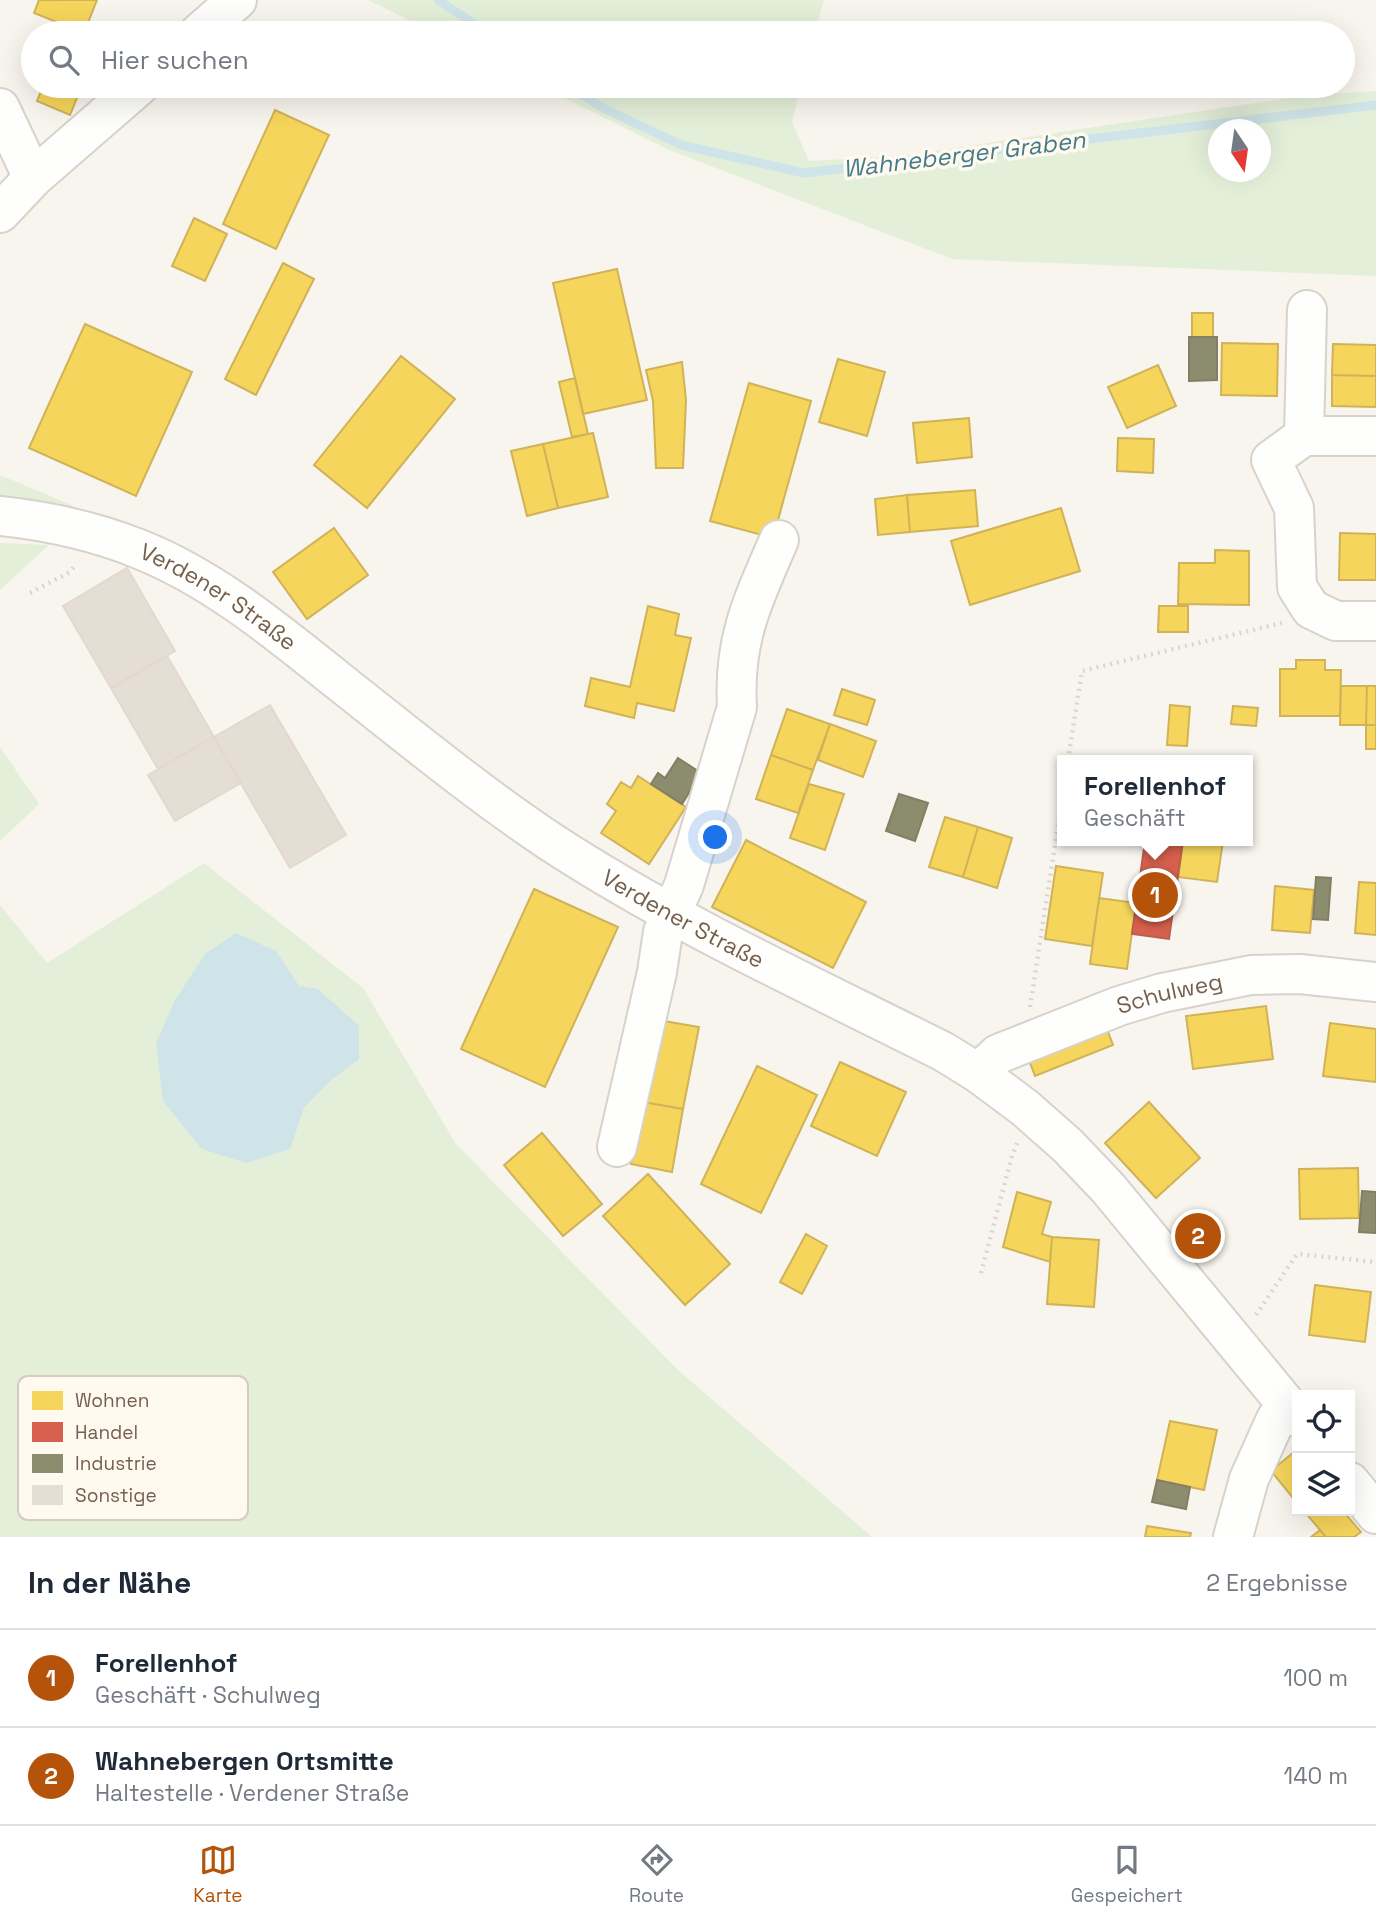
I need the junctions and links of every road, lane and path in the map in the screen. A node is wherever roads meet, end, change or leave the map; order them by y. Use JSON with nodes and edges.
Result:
{"nodes":[{"id":1,"x":237,"y":0,"type":"edge"},
{"id":2,"x":213,"y":21,"type":"edge"},
{"id":3,"x":125,"y":98,"type":"edge"},
{"id":4,"x":0,"y":108,"type":"edge"},
{"id":5,"x":33,"y":178,"type":"junction"},
{"id":6,"x":0,"y":213,"type":"edge"},
{"id":7,"x":1307,"y":310,"type":"dead end"},
{"id":8,"x":1304,"y":436,"type":"junction"},
{"id":9,"x":1376,"y":436,"type":"edge"},
{"id":10,"x":0,"y":516,"type":"edge"},
{"id":11,"x":779,"y":540,"type":"dead end"},
{"id":12,"x":81,"y":554,"type":"dead end"},
{"id":13,"x":30,"y":593,"type":"dead end"},
{"id":14,"x":1311,"y":609,"type":"junction"},
{"id":15,"x":1376,"y":621,"type":"edge"},
{"id":16,"x":1070,"y":755,"type":"edge"},
{"id":17,"x":1057,"y":833,"type":"edge"},
{"id":18,"x":670,"y":914,"type":"junction"},
{"id":19,"x":1376,"y":982,"type":"edge"},
{"id":20,"x":1025,"y":1044,"type":"junction"},
{"id":21,"x":978,"y":1073,"type":"junction"},
{"id":22,"x":1022,"y":1132,"type":"dead end"},
{"id":23,"x":617,"y":1147,"type":"dead end"},
{"id":24,"x":1376,"y":1262,"type":"edge"},
{"id":25,"x":981,"y":1273,"type":"dead end"},
{"id":26,"x":1238,"y":1342,"type":"junction"},
{"id":27,"x":1292,"y":1410,"type":"edge"},
{"id":28,"x":1292,"y":1413,"type":"edge"},
{"id":29,"x":1355,"y":1488,"type":"edge"},
{"id":30,"x":1376,"y":1514,"type":"edge"},
{"id":31,"x":1233,"y":1537,"type":"edge"}],
"edges":[{"from":1,"to":2,"type":"street"},
{"from":3,"to":5,"type":"street"},
{"from":4,"to":5,"type":"street"},
{"from":5,"to":6,"type":"street"},
{"from":7,"to":8,"type":"street"},
{"from":8,"to":9,"type":"street"},
{"from":8,"to":14,"type":"street"},
{"from":10,"to":18,"type":"street","name":"Verdener Straße"},
{"from":11,"to":18,"type":"street"},
{"from":12,"to":13,"type":"path"},
{"from":14,"to":15,"type":"street"},
{"from":14,"to":16,"type":"path"},
{"from":17,"to":20,"type":"path"},
{"from":18,"to":21,"type":"street","name":"Verdener Straße"},
{"from":18,"to":23,"type":"street"},
{"from":19,"to":20,"type":"street","name":"Schulweg"},
{"from":20,"to":21,"type":"street","name":"Schulweg"},
{"from":21,"to":26,"type":"street","name":"Verdener Straße"},
{"from":22,"to":25,"type":"path"},
{"from":24,"to":26,"type":"path"},
{"from":26,"to":27,"type":"street","name":"Verdener Straße"},
{"from":28,"to":31,"type":"street"},
{"from":29,"to":30,"type":"street"}]}
